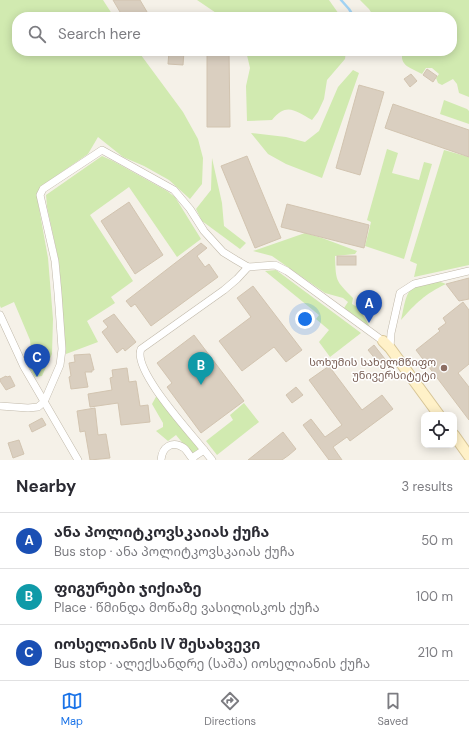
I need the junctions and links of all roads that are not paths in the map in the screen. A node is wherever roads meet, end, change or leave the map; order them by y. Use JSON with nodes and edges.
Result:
{"nodes":[{"id":1,"x":248,"y":267,"type":"junction"},
{"id":2,"x":469,"y":271,"type":"edge"},
{"id":3,"x":0,"y":315,"type":"edge"},
{"id":4,"x":386,"y":344,"type":"junction"},
{"id":5,"x":44,"y":402,"type":"junction"},
{"id":6,"x":0,"y":406,"type":"edge"},
{"id":7,"x":437,"y":412,"type":"edge"},
{"id":8,"x":457,"y":439,"type":"edge"},
{"id":9,"x":204,"y":450,"type":"junction"},
{"id":10,"x":469,"y":456,"type":"edge"},
{"id":11,"x":192,"y":459,"type":"edge"},
{"id":12,"x":78,"y":460,"type":"edge"},
{"id":13,"x":161,"y":460,"type":"edge"},
{"id":14,"x":212,"y":460,"type":"edge"}],
"edges":[{"from":1,"to":4,"type":"street"},
{"from":1,"to":5,"type":"street"},
{"from":1,"to":9,"type":"street"},
{"from":2,"to":4,"type":"street"},
{"from":3,"to":5,"type":"street"},
{"from":4,"to":7,"type":"street"},
{"from":5,"to":6,"type":"street"},
{"from":5,"to":12,"type":"street"},
{"from":8,"to":10,"type":"street"},
{"from":9,"to":11,"type":"street"},
{"from":9,"to":14,"type":"street"},
{"from":11,"to":13,"type":"street"}]}
